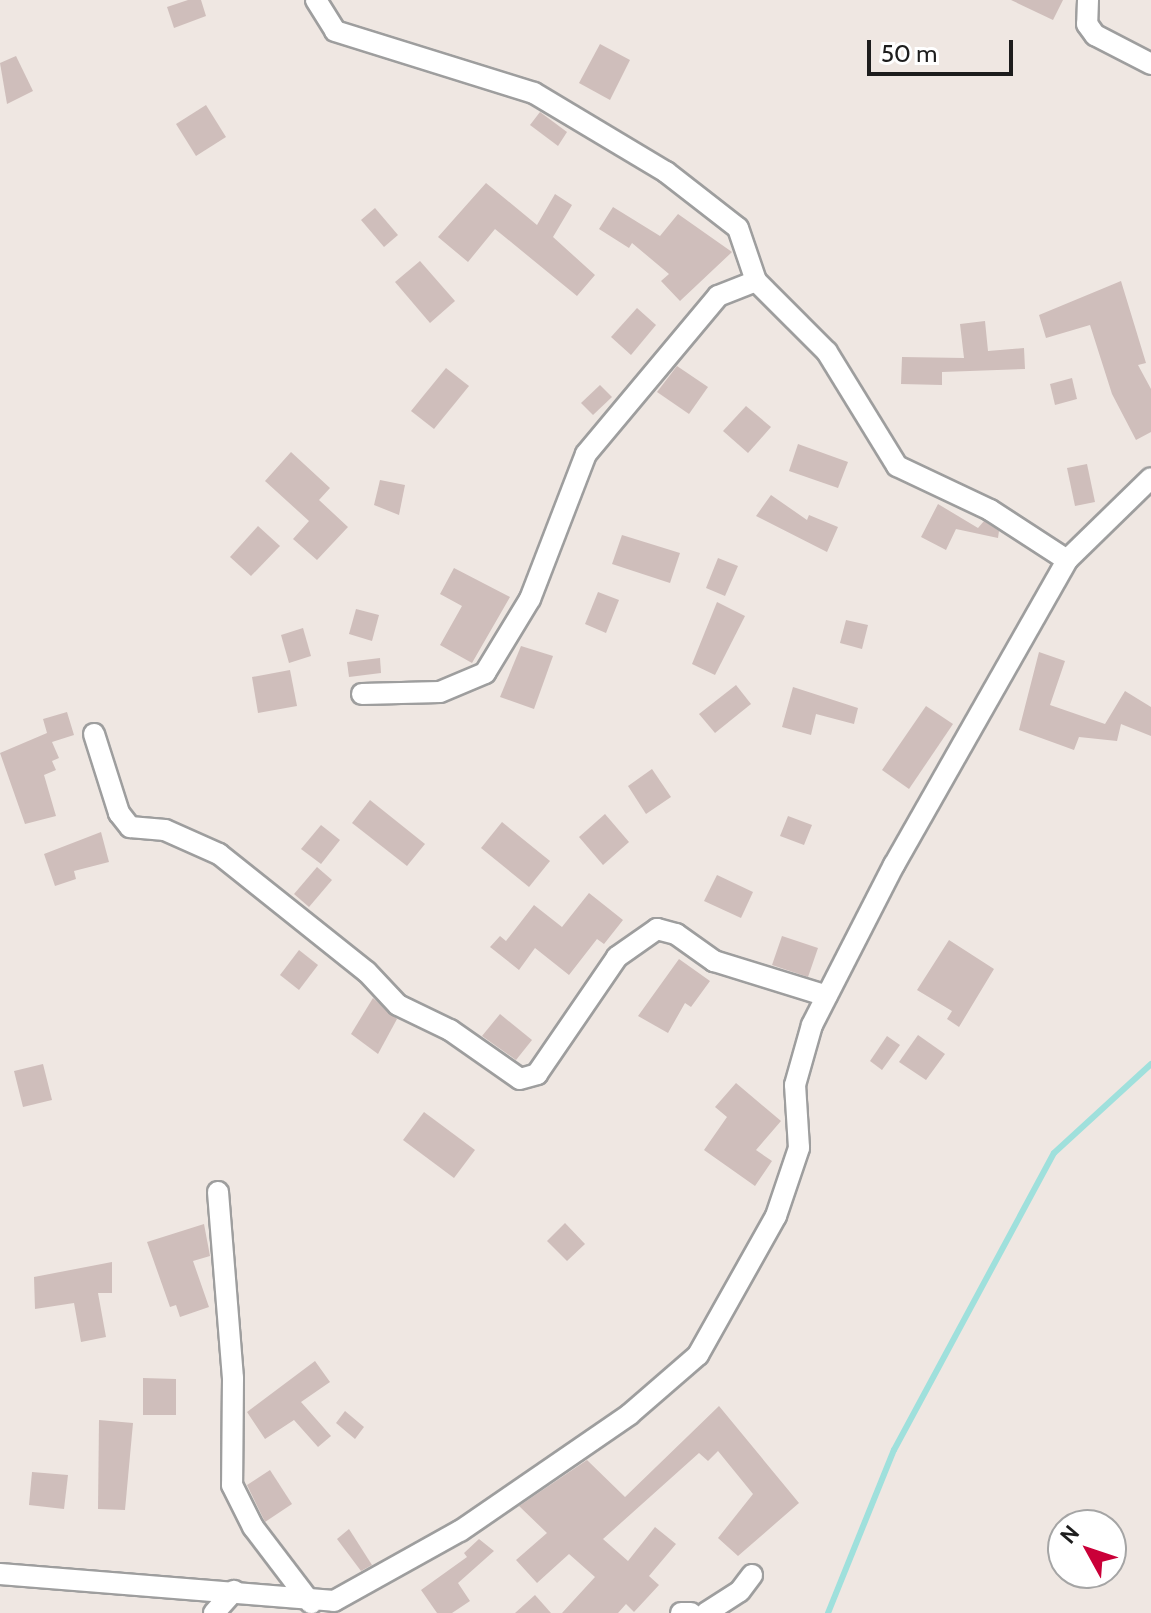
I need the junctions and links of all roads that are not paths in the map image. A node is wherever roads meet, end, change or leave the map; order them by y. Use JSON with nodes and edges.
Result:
{"nodes":[{"id":1,"x":316,"y":0,"type":"edge"},
{"id":2,"x":1088,"y":0,"type":"edge"},
{"id":3,"x":1151,"y":64,"type":"edge"},
{"id":4,"x":756,"y":281,"type":"junction"},
{"id":5,"x":1151,"y":478,"type":"edge"},
{"id":6,"x":1067,"y":560,"type":"junction"},
{"id":7,"x":362,"y":694,"type":"dead end"},
{"id":8,"x":94,"y":734,"type":"dead end"},
{"id":9,"x":827,"y":996,"type":"junction"},
{"id":10,"x":218,"y":1192,"type":"dead end"},
{"id":11,"x":0,"y":1574,"type":"edge"},
{"id":12,"x":752,"y":1575,"type":"dead end"},
{"id":13,"x":234,"y":1591,"type":"junction"},
{"id":14,"x":312,"y":1606,"type":"edge"},
{"id":15,"x":214,"y":1613,"type":"edge"},
{"id":16,"x":681,"y":1613,"type":"edge"},
{"id":17,"x":691,"y":1613,"type":"edge"},
{"id":18,"x":706,"y":1613,"type":"edge"}],
"edges":[{"from":1,"to":4,"type":"street"},
{"from":2,"to":3,"type":"street"},
{"from":4,"to":6,"type":"street"},
{"from":4,"to":7,"type":"street"},
{"from":5,"to":6,"type":"street"},
{"from":6,"to":9,"type":"street"},
{"from":8,"to":9,"type":"street"},
{"from":9,"to":14,"type":"street"},
{"from":10,"to":14,"type":"street"},
{"from":11,"to":13,"type":"street"},
{"from":12,"to":18,"type":"street"},
{"from":13,"to":14,"type":"street"},
{"from":13,"to":15,"type":"street"},
{"from":16,"to":17,"type":"street"}]}
